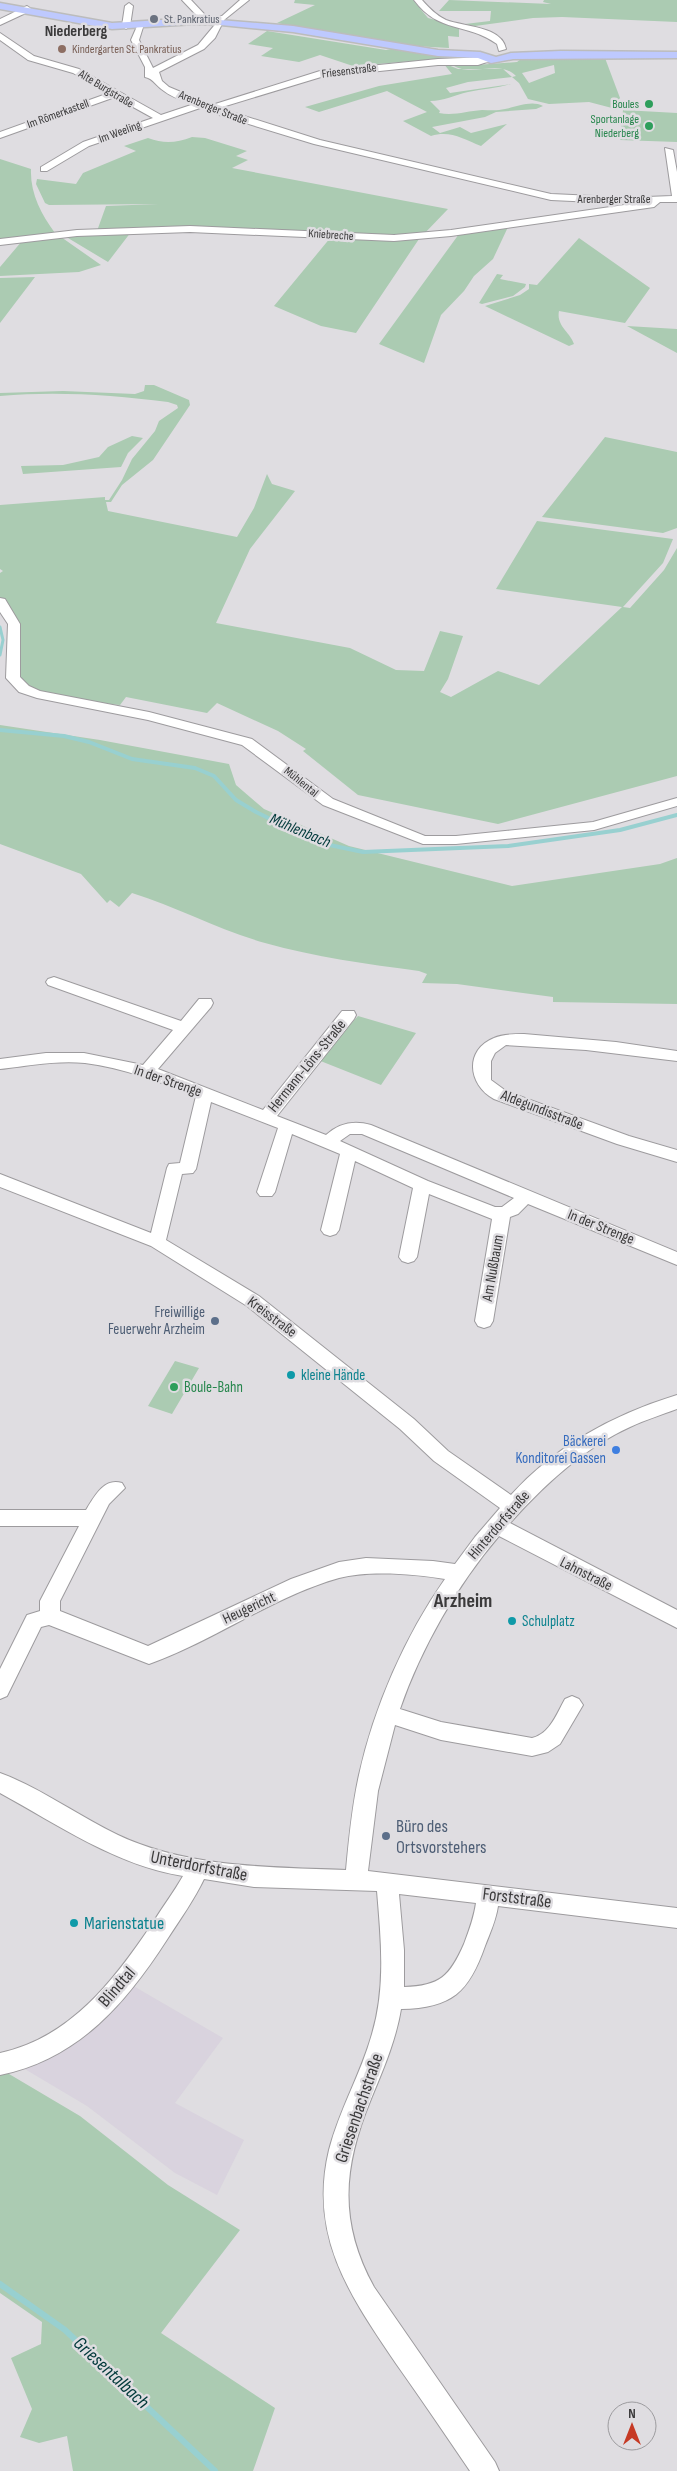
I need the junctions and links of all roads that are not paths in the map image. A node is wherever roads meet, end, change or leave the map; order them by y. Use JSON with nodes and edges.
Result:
{"nodes":[{"id":1,"x":186,"y":0,"type":"edge"},
{"id":2,"x":245,"y":0,"type":"edge"},
{"id":3,"x":418,"y":0,"type":"edge"},
{"id":4,"x":0,"y":6,"type":"edge"},
{"id":5,"x":129,"y":6,"type":"dead end"},
{"id":6,"x":27,"y":9,"type":"junction"},
{"id":7,"x":205,"y":20,"type":"junction"},
{"id":8,"x":0,"y":22,"type":"edge"},
{"id":9,"x":221,"y":22,"type":"junction"},
{"id":10,"x":126,"y":26,"type":"junction"},
{"id":11,"x":141,"y":26,"type":"junction"},
{"id":12,"x":0,"y":36,"type":"edge"},
{"id":13,"x":495,"y":53,"type":"junction"},
{"id":14,"x":677,"y":55,"type":"edge"},
{"id":15,"x":155,"y":76,"type":"junction"},
{"id":16,"x":115,"y":94,"type":"junction"},
{"id":17,"x":201,"y":105,"type":"junction"},
{"id":18,"x":215,"y":108,"type":"junction"},
{"id":19,"x":159,"y":118,"type":"junction"},
{"id":20,"x":1,"y":134,"type":"dead end"},
{"id":21,"x":668,"y":150,"type":"dead end"},
{"id":22,"x":44,"y":169,"type":"dead end"},
{"id":23,"x":674,"y":173,"type":"edge"},
{"id":24,"x":551,"y":197,"type":"junction"},
{"id":25,"x":677,"y":198,"type":"edge"},
{"id":26,"x":658,"y":200,"type":"junction"},
{"id":27,"x":561,"y":217,"type":"junction"},
{"id":28,"x":0,"y":242,"type":"edge"},
{"id":29,"x":0,"y":602,"type":"edge"},
{"id":30,"x":677,"y":802,"type":"edge"},
{"id":31,"x":54,"y":982,"type":"dead end"},
{"id":32,"x":205,"y":1003,"type":"dead end"},
{"id":33,"x":348,"y":1016,"type":"dead end"},
{"id":34,"x":184,"y":1028,"type":"junction"},
{"id":35,"x":677,"y":1056,"type":"edge"},
{"id":36,"x":0,"y":1064,"type":"edge"},
{"id":37,"x":147,"y":1071,"type":"junction"},
{"id":38,"x":205,"y":1093,"type":"junction"},
{"id":39,"x":267,"y":1117,"type":"junction"},
{"id":40,"x":286,"y":1125,"type":"junction"},
{"id":41,"x":328,"y":1142,"type":"junction"},
{"id":42,"x":349,"y":1153,"type":"junction"},
{"id":43,"x":677,"y":1156,"type":"edge"},
{"id":44,"x":0,"y":1180,"type":"edge"},
{"id":45,"x":422,"y":1185,"type":"junction"},
{"id":46,"x":266,"y":1192,"type":"dead end"},
{"id":47,"x":526,"y":1196,"type":"junction"},
{"id":48,"x":502,"y":1214,"type":"junction"},
{"id":49,"x":330,"y":1230,"type":"dead end"},
{"id":50,"x":157,"y":1242,"type":"junction"},
{"id":51,"x":408,"y":1257,"type":"dead end"},
{"id":52,"x":677,"y":1259,"type":"edge"},
{"id":53,"x":484,"y":1321,"type":"dead end"},
{"id":54,"x":677,"y":1402,"type":"edge"},
{"id":55,"x":114,"y":1488,"type":"dead end"},
{"id":56,"x":512,"y":1506,"type":"junction"},
{"id":57,"x":0,"y":1518,"type":"edge"},
{"id":58,"x":92,"y":1518,"type":"junction"},
{"id":59,"x":496,"y":1525,"type":"junction"},
{"id":60,"x":458,"y":1573,"type":"junction"},
{"id":61,"x":50,"y":1616,"type":"junction"},
{"id":62,"x":677,"y":1620,"type":"edge"},
{"id":63,"x":0,"y":1690,"type":"edge"},
{"id":64,"x":572,"y":1705,"type":"dead end"},
{"id":65,"x":388,"y":1714,"type":"junction"},
{"id":66,"x":0,"y":1782,"type":"edge"},
{"id":67,"x":198,"y":1868,"type":"junction"},
{"id":68,"x":356,"y":1881,"type":"junction"},
{"id":69,"x":387,"y":1882,"type":"junction"},
{"id":70,"x":489,"y":1895,"type":"junction"},
{"id":71,"x":677,"y":1918,"type":"edge"},
{"id":72,"x":392,"y":1997,"type":"junction"},
{"id":73,"x":0,"y":2064,"type":"edge"},
{"id":74,"x":486,"y":2471,"type":"edge"}],
"edges":[{"from":1,"to":7,"type":"street"},
{"from":2,"to":7,"type":"street"},
{"from":3,"to":13,"type":"street"},
{"from":4,"to":6,"type":"main road"},
{"from":5,"to":10,"type":"street"},
{"from":6,"to":8,"type":"street"},
{"from":6,"to":10,"type":"main road"},
{"from":7,"to":9,"type":"main road"},
{"from":7,"to":11,"type":"main road"},
{"from":9,"to":13,"type":"main road"},
{"from":9,"to":15,"type":"street"},
{"from":10,"to":11,"type":"main road"},
{"from":11,"to":15,"type":"street"},
{"from":12,"to":16,"type":"street","name":"Alte Burgstraße"},
{"from":13,"to":14,"type":"main road"},
{"from":13,"to":18,"type":"street","name":"Friesenstraße"},
{"from":15,"to":17,"type":"street","name":"Arenberger Straße"},
{"from":16,"to":19,"type":"street","name":"Alte Burgstraße"},
{"from":16,"to":20,"type":"street","name":"Im Römerkastell"},
{"from":17,"to":18,"type":"street","name":"Arenberger Straße"},
{"from":17,"to":19,"type":"street","name":"Im Weeling"},
{"from":18,"to":24,"type":"street","name":"Arenberger Straße"},
{"from":19,"to":22,"type":"street","name":"Im Weeling"},
{"from":21,"to":23,"type":"street","name":"Arenberger Straße"},
{"from":23,"to":25,"type":"street","name":"Arenberger Straße"},
{"from":24,"to":26,"type":"street","name":"Arenberger Straße"},
{"from":24,"to":27,"type":"street","name":"Arenberger Straße"},
{"from":25,"to":26,"type":"street","name":"Arenberger Straße"},
{"from":26,"to":27,"type":"street","name":"Kniebreche"},
{"from":27,"to":28,"type":"street","name":"Kniebreche"},
{"from":29,"to":30,"type":"street","name":"Mühlental"},
{"from":31,"to":34,"type":"street"},
{"from":32,"to":34,"type":"street"},
{"from":33,"to":39,"type":"street","name":"Hermann-Löns-Straße"},
{"from":34,"to":37,"type":"street"},
{"from":35,"to":43,"type":"street","name":"Aldegundisstraße"},
{"from":36,"to":37,"type":"street","name":"In der Strenge"},
{"from":37,"to":38,"type":"street","name":"In der Strenge"},
{"from":38,"to":39,"type":"street","name":"In der Strenge"},
{"from":38,"to":50,"type":"street"},
{"from":39,"to":40,"type":"street","name":"In der Strenge"},
{"from":40,"to":41,"type":"street","name":"In der Strenge"},
{"from":40,"to":46,"type":"street"},
{"from":41,"to":42,"type":"street","name":"In der Strenge"},
{"from":41,"to":47,"type":"street","name":"In der Strenge"},
{"from":42,"to":45,"type":"street","name":"In der Strenge"},
{"from":42,"to":49,"type":"street"},
{"from":44,"to":50,"type":"street","name":"Kreisstraße"},
{"from":45,"to":48,"type":"street","name":"In der Strenge"},
{"from":45,"to":51,"type":"street"},
{"from":47,"to":48,"type":"street"},
{"from":47,"to":52,"type":"street","name":"In der Strenge"},
{"from":48,"to":53,"type":"street","name":"Am Nußbaum"},
{"from":50,"to":56,"type":"street","name":"Kreisstraße"},
{"from":54,"to":56,"type":"street","name":"Hinterdorfstraße"},
{"from":55,"to":58,"type":"street"},
{"from":56,"to":59,"type":"street","name":"Hinterdorfstraße"},
{"from":57,"to":58,"type":"street"},
{"from":58,"to":61,"type":"street"},
{"from":59,"to":60,"type":"street","name":"Hinterdorfstraße"},
{"from":59,"to":62,"type":"street","name":"Lahnstraße"},
{"from":60,"to":61,"type":"street","name":"Heugericht"},
{"from":60,"to":65,"type":"street","name":"Hinterdorfstraße"},
{"from":61,"to":63,"type":"street"},
{"from":64,"to":65,"type":"street"},
{"from":65,"to":68,"type":"street","name":"Hinterdorfstraße"},
{"from":66,"to":67,"type":"street","name":"Unterdorfstraße"},
{"from":67,"to":68,"type":"street","name":"Unterdorfstraße"},
{"from":67,"to":73,"type":"street","name":"Blindtal"},
{"from":68,"to":69,"type":"street","name":"Forststraße"},
{"from":69,"to":70,"type":"street","name":"Forststraße"},
{"from":69,"to":72,"type":"street","name":"Griesenbachstraße"},
{"from":70,"to":71,"type":"street","name":"Forststraße"},
{"from":70,"to":72,"type":"street"},
{"from":72,"to":74,"type":"street","name":"Griesenbachstraße"}]}
